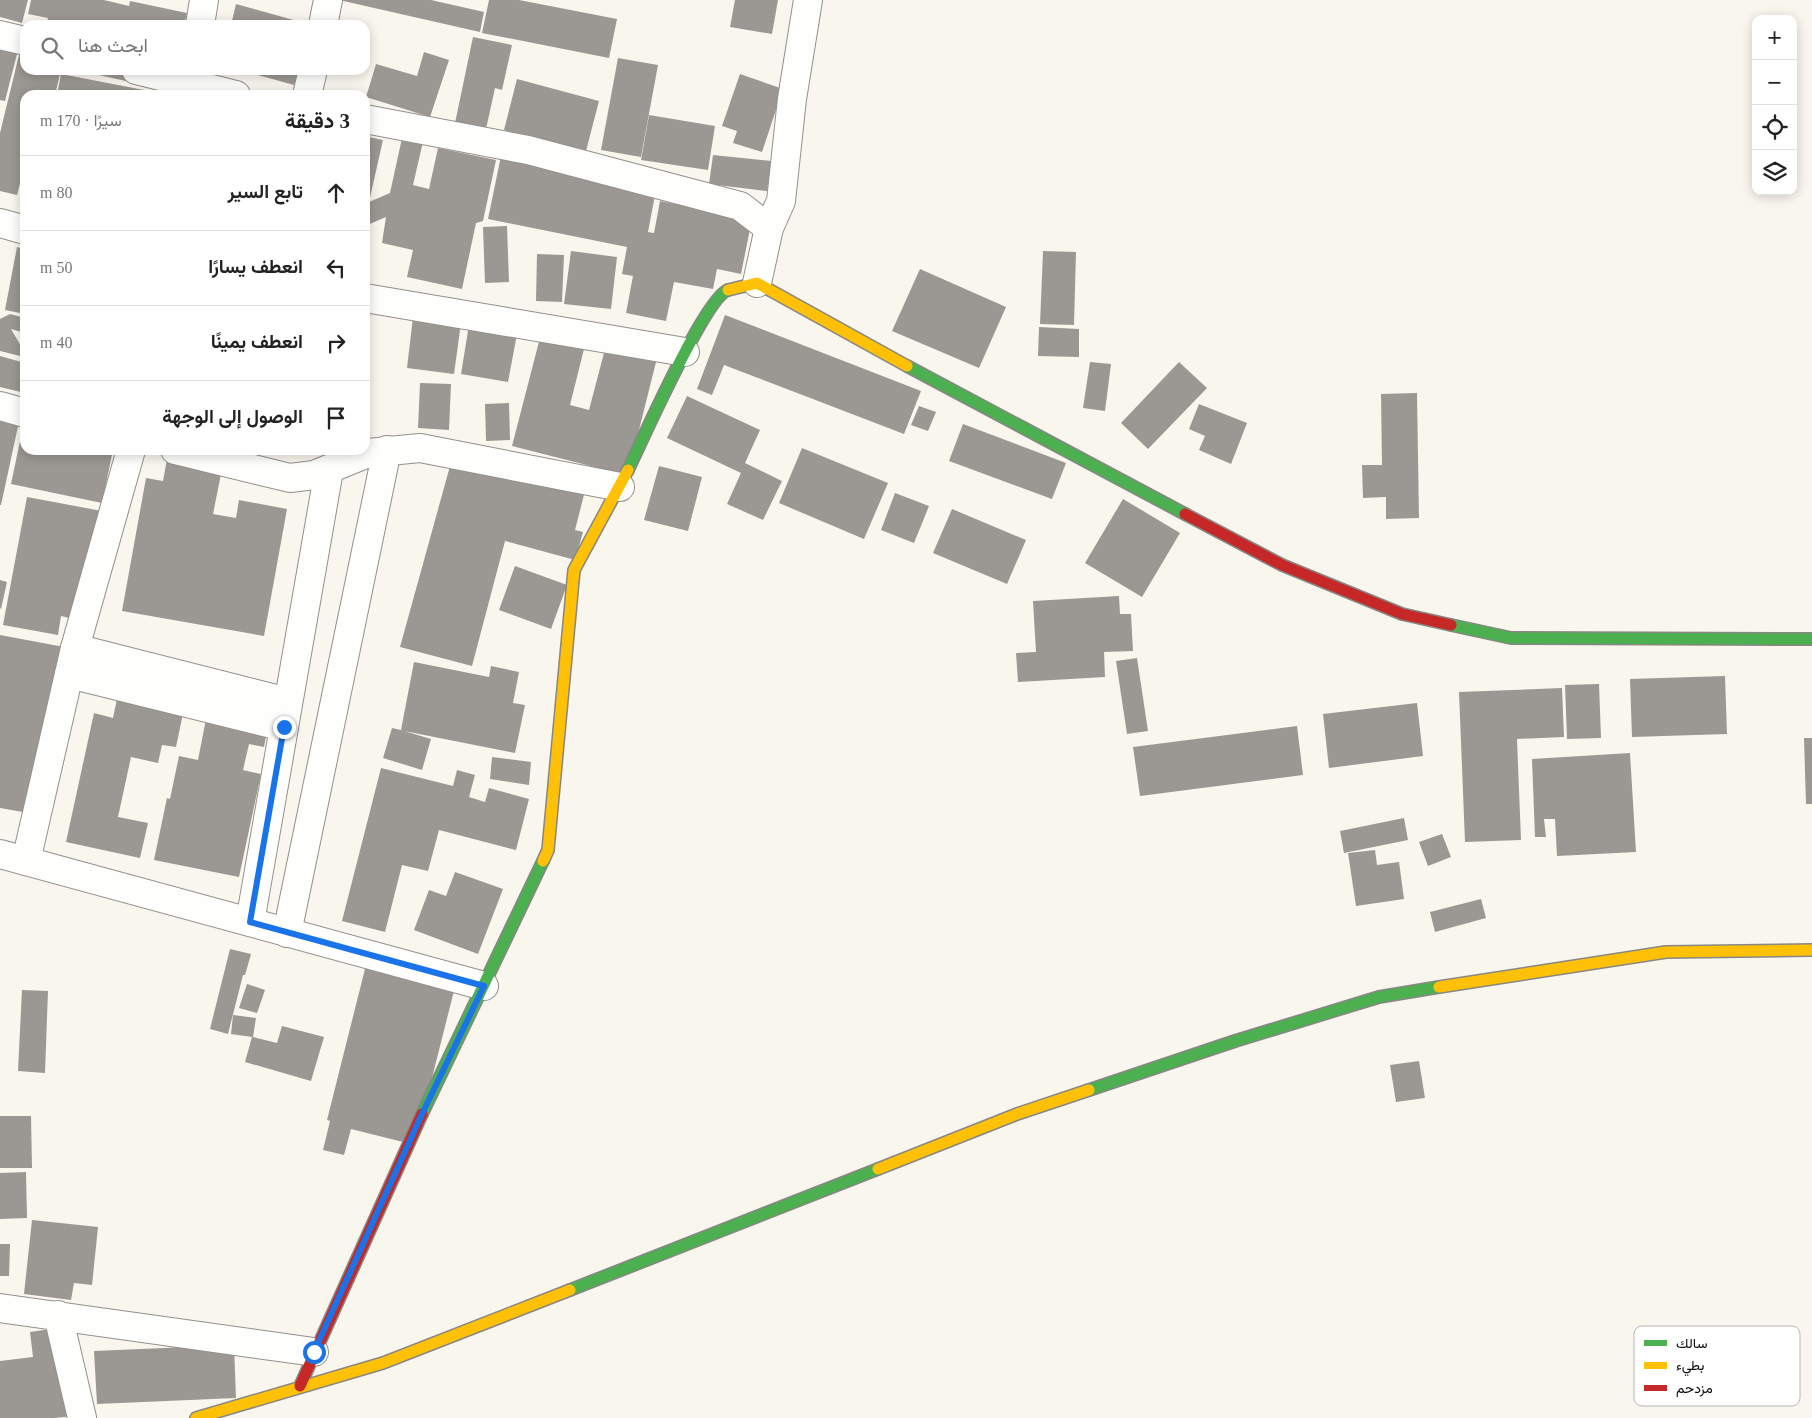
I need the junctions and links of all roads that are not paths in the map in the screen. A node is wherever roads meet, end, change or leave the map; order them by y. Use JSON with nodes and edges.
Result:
{"nodes":[{"id":1,"x":204,"y":0,"type":"edge"},
{"id":2,"x":328,"y":0,"type":"edge"},
{"id":3,"x":808,"y":0,"type":"edge"},
{"id":4,"x":201,"y":20,"type":"edge"},
{"id":5,"x":324,"y":20,"type":"edge"},
{"id":6,"x":0,"y":35,"type":"edge"},
{"id":7,"x":20,"y":40,"type":"edge"},
{"id":8,"x":176,"y":75,"type":"edge"},
{"id":9,"x":312,"y":75,"type":"edge"},
{"id":10,"x":192,"y":77,"type":"edge"},
{"id":11,"x":216,"y":90,"type":"edge"},
{"id":12,"x":308,"y":90,"type":"edge"},
{"id":13,"x":370,"y":120,"type":"edge"},
{"id":14,"x":0,"y":223,"type":"edge"},
{"id":15,"x":769,"y":228,"type":"junction"},
{"id":16,"x":20,"y":229,"type":"edge"},
{"id":17,"x":757,"y":283,"type":"junction"},
{"id":18,"x":370,"y":299,"type":"edge"},
{"id":19,"x":685,"y":352,"type":"junction"},
{"id":20,"x":0,"y":406,"type":"edge"},
{"id":21,"x":20,"y":412,"type":"edge"},
{"id":22,"x":387,"y":450,"type":"junction"},
{"id":23,"x":370,"y":453,"type":"edge"},
{"id":24,"x":130,"y":455,"type":"edge"},
{"id":25,"x":196,"y":455,"type":"edge"},
{"id":26,"x":363,"y":455,"type":"edge"},
{"id":27,"x":329,"y":470,"type":"junction"},
{"id":28,"x":620,"y":487,"type":"junction"},
{"id":29,"x":1812,"y":640,"type":"edge"},
{"id":30,"x":75,"y":648,"type":"junction"},
{"id":31,"x":69,"y":674,"type":"junction"},
{"id":32,"x":286,"y":714,"type":"junction"},
{"id":33,"x":0,"y":854,"type":"edge"},
{"id":34,"x":26,"y":861,"type":"junction"},
{"id":35,"x":250,"y":922,"type":"junction"},
{"id":36,"x":288,"y":933,"type":"junction"},
{"id":37,"x":1812,"y":950,"type":"edge"},
{"id":38,"x":484,"y":986,"type":"junction"},
{"id":39,"x":0,"y":1308,"type":"edge"},
{"id":40,"x":58,"y":1315,"type":"junction"},
{"id":41,"x":314,"y":1352,"type":"junction"},
{"id":42,"x":300,"y":1386,"type":"junction"},
{"id":43,"x":82,"y":1418,"type":"edge"},
{"id":44,"x":196,"y":1418,"type":"edge"}],
"edges":[{"from":1,"to":4,"type":"street"},
{"from":2,"to":5,"type":"street"},
{"from":3,"to":15,"type":"street"},
{"from":6,"to":7,"type":"street"},
{"from":8,"to":10,"type":"street"},
{"from":9,"to":12,"type":"street"},
{"from":10,"to":11,"type":"street"},
{"from":13,"to":15,"type":"street"},
{"from":14,"to":16,"type":"street"},
{"from":15,"to":17,"type":"street"},
{"from":17,"to":19,"type":"street"},
{"from":17,"to":29,"type":"street"},
{"from":18,"to":19,"type":"street"},
{"from":19,"to":28,"type":"street"},
{"from":20,"to":21,"type":"street"},
{"from":22,"to":23,"type":"street"},
{"from":22,"to":28,"type":"street"},
{"from":22,"to":36,"type":"street"},
{"from":24,"to":30,"type":"street"},
{"from":25,"to":27,"type":"street"},
{"from":26,"to":27,"type":"street"},
{"from":27,"to":32,"type":"street"},
{"from":28,"to":38,"type":"street"},
{"from":30,"to":31,"type":"street"},
{"from":30,"to":32,"type":"street"},
{"from":31,"to":32,"type":"street"},
{"from":31,"to":34,"type":"street"},
{"from":32,"to":35,"type":"street"},
{"from":33,"to":34,"type":"street"},
{"from":34,"to":35,"type":"street"},
{"from":35,"to":36,"type":"street"},
{"from":36,"to":38,"type":"street"},
{"from":37,"to":42,"type":"street"},
{"from":38,"to":41,"type":"street"},
{"from":39,"to":40,"type":"street"},
{"from":40,"to":41,"type":"street"},
{"from":40,"to":43,"type":"street"},
{"from":41,"to":42,"type":"street"},
{"from":42,"to":44,"type":"street"}]}
